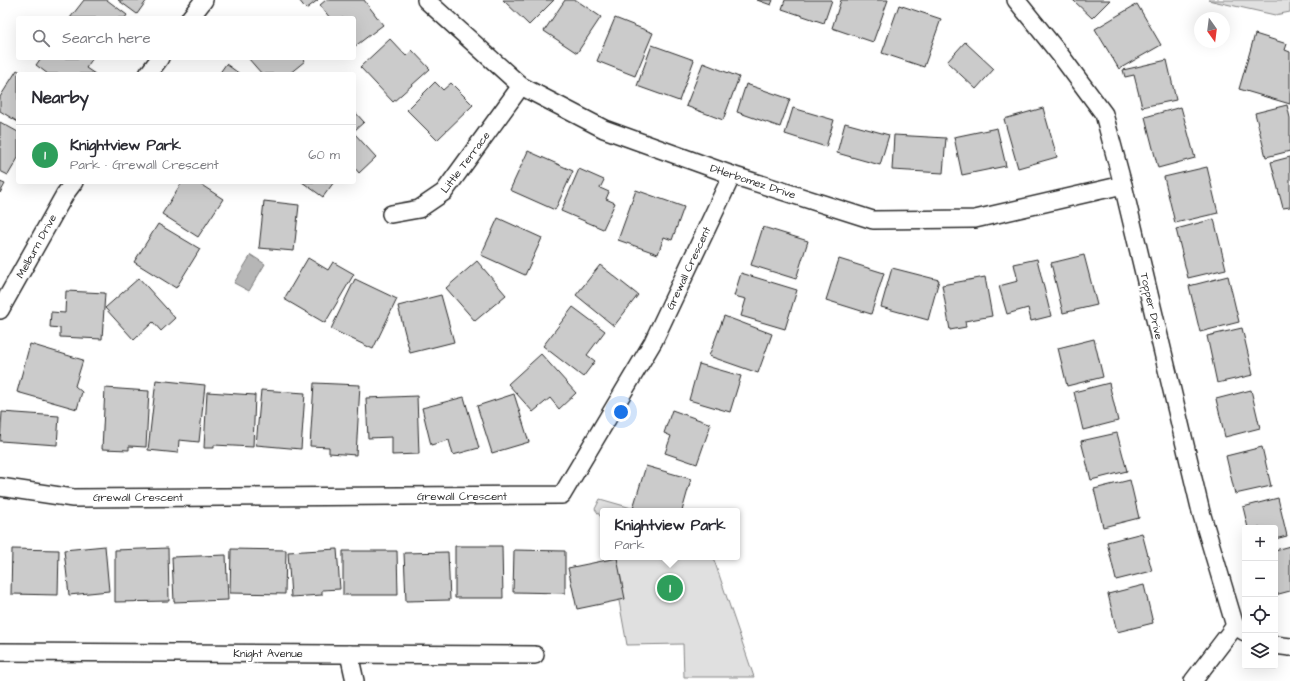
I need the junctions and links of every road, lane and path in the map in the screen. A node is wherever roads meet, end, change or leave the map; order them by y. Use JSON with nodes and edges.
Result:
{"nodes":[{"id":1,"x":204,"y":0,"type":"edge"},
{"id":2,"x":426,"y":0,"type":"edge"},
{"id":3,"x":1016,"y":0,"type":"edge"},
{"id":4,"x":192,"y":16,"type":"edge"},
{"id":5,"x":158,"y":60,"type":"edge"},
{"id":6,"x":150,"y":72,"type":"edge"},
{"id":7,"x":521,"y":86,"type":"junction"},
{"id":8,"x":732,"y":175,"type":"junction"},
{"id":9,"x":73,"y":184,"type":"edge"},
{"id":10,"x":1123,"y":185,"type":"junction"},
{"id":11,"x":391,"y":214,"type":"dead end"},
{"id":12,"x":0,"y":310,"type":"edge"},
{"id":13,"x":0,"y":487,"type":"edge"},
{"id":14,"x":1240,"y":629,"type":"edge"},
{"id":15,"x":1278,"y":645,"type":"edge"},
{"id":16,"x":1290,"y":647,"type":"edge"},
{"id":17,"x":0,"y":652,"type":"edge"},
{"id":18,"x":349,"y":654,"type":"junction"},
{"id":19,"x":535,"y":655,"type":"dead end"},
{"id":20,"x":355,"y":681,"type":"edge"},
{"id":21,"x":1193,"y":681,"type":"edge"}],
"edges":[{"from":1,"to":4,"type":"street"},
{"from":2,"to":7,"type":"street","name":"DHerbomez Drive"},
{"from":3,"to":10,"type":"street","name":"Topper Drive"},
{"from":5,"to":6,"type":"street"},
{"from":7,"to":8,"type":"street","name":"DHerbomez Drive"},
{"from":7,"to":11,"type":"street","name":"Little Terrace"},
{"from":8,"to":10,"type":"street","name":"DHerbomez Drive"},
{"from":8,"to":13,"type":"street","name":"Grewall Crescent"},
{"from":9,"to":12,"type":"street","name":"Melburn Drive"},
{"from":10,"to":14,"type":"street","name":"Topper Drive"},
{"from":14,"to":21,"type":"street"},
{"from":15,"to":16,"type":"street"},
{"from":17,"to":18,"type":"street","name":"Knight Avenue"},
{"from":18,"to":19,"type":"street","name":"Knight Avenue"},
{"from":18,"to":20,"type":"street"}]}
